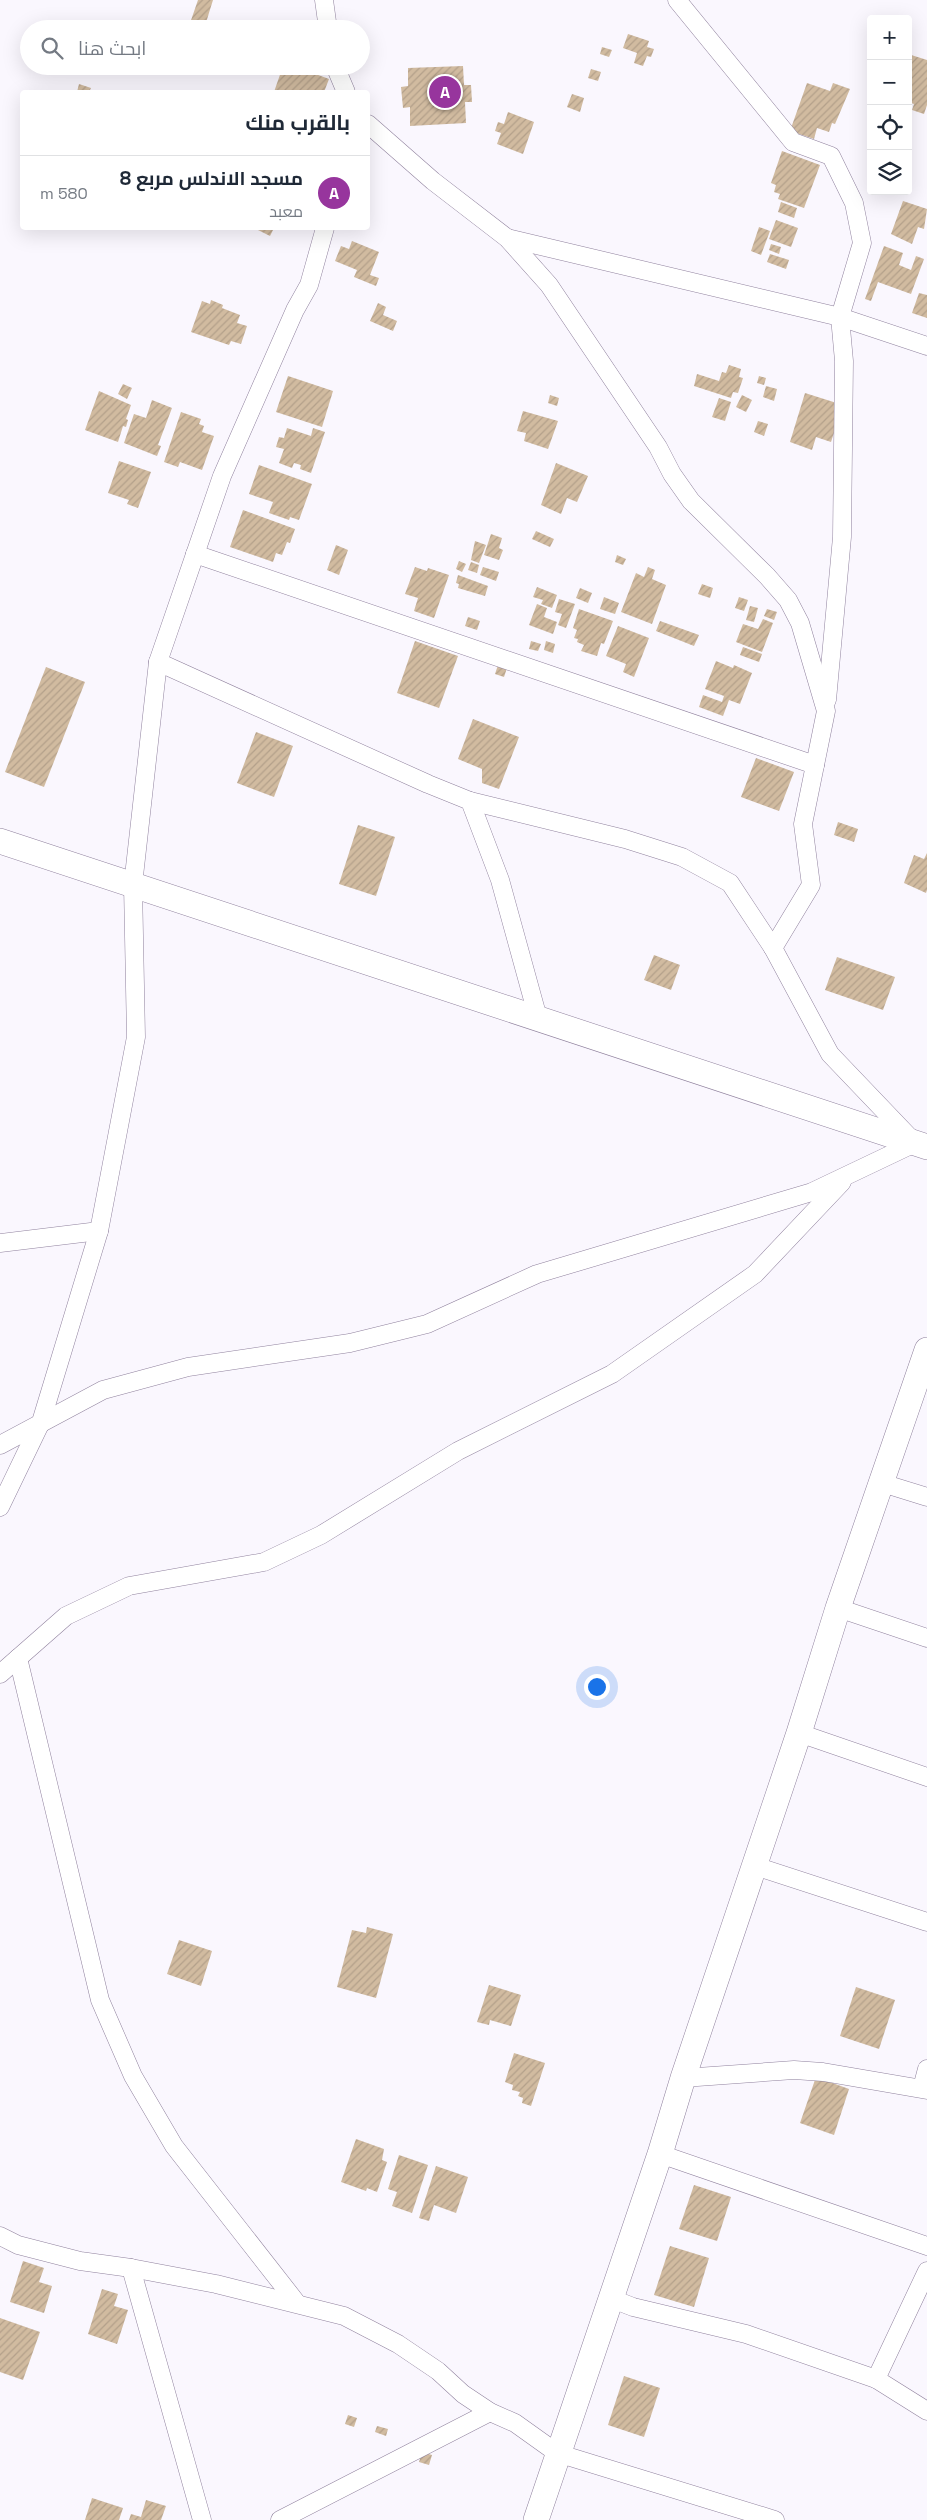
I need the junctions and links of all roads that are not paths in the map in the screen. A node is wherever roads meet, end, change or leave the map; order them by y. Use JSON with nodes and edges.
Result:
{"nodes":[{"id":1,"x":324,"y":0,"type":"edge"},
{"id":2,"x":677,"y":0,"type":"edge"},
{"id":3,"x":327,"y":20,"type":"edge"},
{"id":4,"x":339,"y":75,"type":"edge"},
{"id":5,"x":345,"y":90,"type":"edge"},
{"id":6,"x":370,"y":126,"type":"edge"},
{"id":7,"x":324,"y":230,"type":"edge"},
{"id":8,"x":507,"y":238,"type":"junction"},
{"id":9,"x":840,"y":317,"type":"junction"},
{"id":10,"x":927,"y":346,"type":"edge"},
{"id":11,"x":195,"y":554,"type":"junction"},
{"id":12,"x":158,"y":662,"type":"junction"},
{"id":13,"x":826,"y":711,"type":"junction"},
{"id":14,"x":815,"y":765,"type":"junction"},
{"id":15,"x":470,"y":801,"type":"junction"},
{"id":16,"x":0,"y":841,"type":"edge"},
{"id":17,"x":133,"y":885,"type":"junction"},
{"id":18,"x":773,"y":948,"type":"junction"},
{"id":19,"x":538,"y":1018,"type":"junction"},
{"id":20,"x":921,"y":1145,"type":"edge"},
{"id":21,"x":849,"y":1175,"type":"junction"},
{"id":22,"x":99,"y":1231,"type":"junction"},
{"id":23,"x":0,"y":1243,"type":"edge"},
{"id":24,"x":927,"y":1350,"type":"edge"},
{"id":25,"x":41,"y":1422,"type":"junction"},
{"id":26,"x":0,"y":1445,"type":"edge"},
{"id":27,"x":882,"y":1483,"type":"junction"},
{"id":28,"x":927,"y":1497,"type":"edge"},
{"id":29,"x":0,"y":1508,"type":"edge"},
{"id":30,"x":838,"y":1608,"type":"junction"},
{"id":31,"x":927,"y":1638,"type":"edge"},
{"id":32,"x":18,"y":1658,"type":"junction"},
{"id":33,"x":0,"y":1674,"type":"edge"},
{"id":34,"x":799,"y":1733,"type":"junction"},
{"id":35,"x":927,"y":1777,"type":"edge"},
{"id":36,"x":755,"y":1866,"type":"junction"},
{"id":37,"x":927,"y":1922,"type":"edge"},
{"id":38,"x":927,"y":2069,"type":"edge"},
{"id":39,"x":683,"y":2078,"type":"junction"},
{"id":40,"x":924,"y":2089,"type":"edge"},
{"id":41,"x":660,"y":2154,"type":"junction"},
{"id":42,"x":0,"y":2236,"type":"edge"},
{"id":43,"x":927,"y":2246,"type":"edge"},
{"id":44,"x":131,"y":2268,"type":"junction"},
{"id":45,"x":927,"y":2271,"type":"edge"},
{"id":46,"x":610,"y":2298,"type":"junction"},
{"id":47,"x":296,"y":2302,"type":"junction"},
{"id":48,"x":876,"y":2378,"type":"junction"},
{"id":49,"x":927,"y":2411,"type":"edge"},
{"id":50,"x":490,"y":2412,"type":"junction"},
{"id":51,"x":557,"y":2453,"type":"junction"},
{"id":52,"x":202,"y":2520,"type":"edge"},
{"id":53,"x":280,"y":2520,"type":"edge"},
{"id":54,"x":536,"y":2520,"type":"edge"},
{"id":55,"x":775,"y":2520,"type":"edge"}],
"edges":[{"from":1,"to":3,"type":"street"},
{"from":2,"to":9,"type":"street"},
{"from":4,"to":5,"type":"street"},
{"from":6,"to":8,"type":"street"},
{"from":7,"to":11,"type":"street"},
{"from":8,"to":9,"type":"street"},
{"from":8,"to":13,"type":"street"},
{"from":9,"to":10,"type":"street"},
{"from":9,"to":13,"type":"street"},
{"from":11,"to":12,"type":"street"},
{"from":11,"to":14,"type":"street"},
{"from":12,"to":15,"type":"street"},
{"from":12,"to":17,"type":"street"},
{"from":13,"to":14,"type":"street"},
{"from":14,"to":18,"type":"street"},
{"from":15,"to":18,"type":"street"},
{"from":15,"to":19,"type":"street"},
{"from":16,"to":17,"type":"street"},
{"from":17,"to":19,"type":"street"},
{"from":17,"to":22,"type":"street"},
{"from":18,"to":20,"type":"street"},
{"from":19,"to":20,"type":"street"},
{"from":20,"to":21,"type":"street"},
{"from":21,"to":25,"type":"street"},
{"from":21,"to":32,"type":"street"},
{"from":22,"to":23,"type":"street"},
{"from":22,"to":25,"type":"street"},
{"from":24,"to":27,"type":"street"},
{"from":25,"to":26,"type":"street"},
{"from":25,"to":29,"type":"street"},
{"from":27,"to":28,"type":"street"},
{"from":27,"to":30,"type":"street"},
{"from":30,"to":31,"type":"street"},
{"from":30,"to":34,"type":"street"},
{"from":32,"to":33,"type":"street"},
{"from":32,"to":47,"type":"street"},
{"from":34,"to":35,"type":"street"},
{"from":34,"to":36,"type":"street"},
{"from":36,"to":37,"type":"street"},
{"from":36,"to":39,"type":"street"},
{"from":38,"to":40,"type":"street"},
{"from":39,"to":40,"type":"street"},
{"from":39,"to":41,"type":"street"},
{"from":41,"to":43,"type":"street"},
{"from":41,"to":46,"type":"street"},
{"from":42,"to":44,"type":"street"},
{"from":44,"to":47,"type":"street"},
{"from":44,"to":52,"type":"street"},
{"from":45,"to":48,"type":"street"},
{"from":46,"to":48,"type":"street"},
{"from":46,"to":51,"type":"street"},
{"from":47,"to":50,"type":"street"},
{"from":48,"to":49,"type":"street"},
{"from":50,"to":51,"type":"street"},
{"from":50,"to":53,"type":"street"},
{"from":51,"to":54,"type":"street"},
{"from":51,"to":55,"type":"street"}]}
